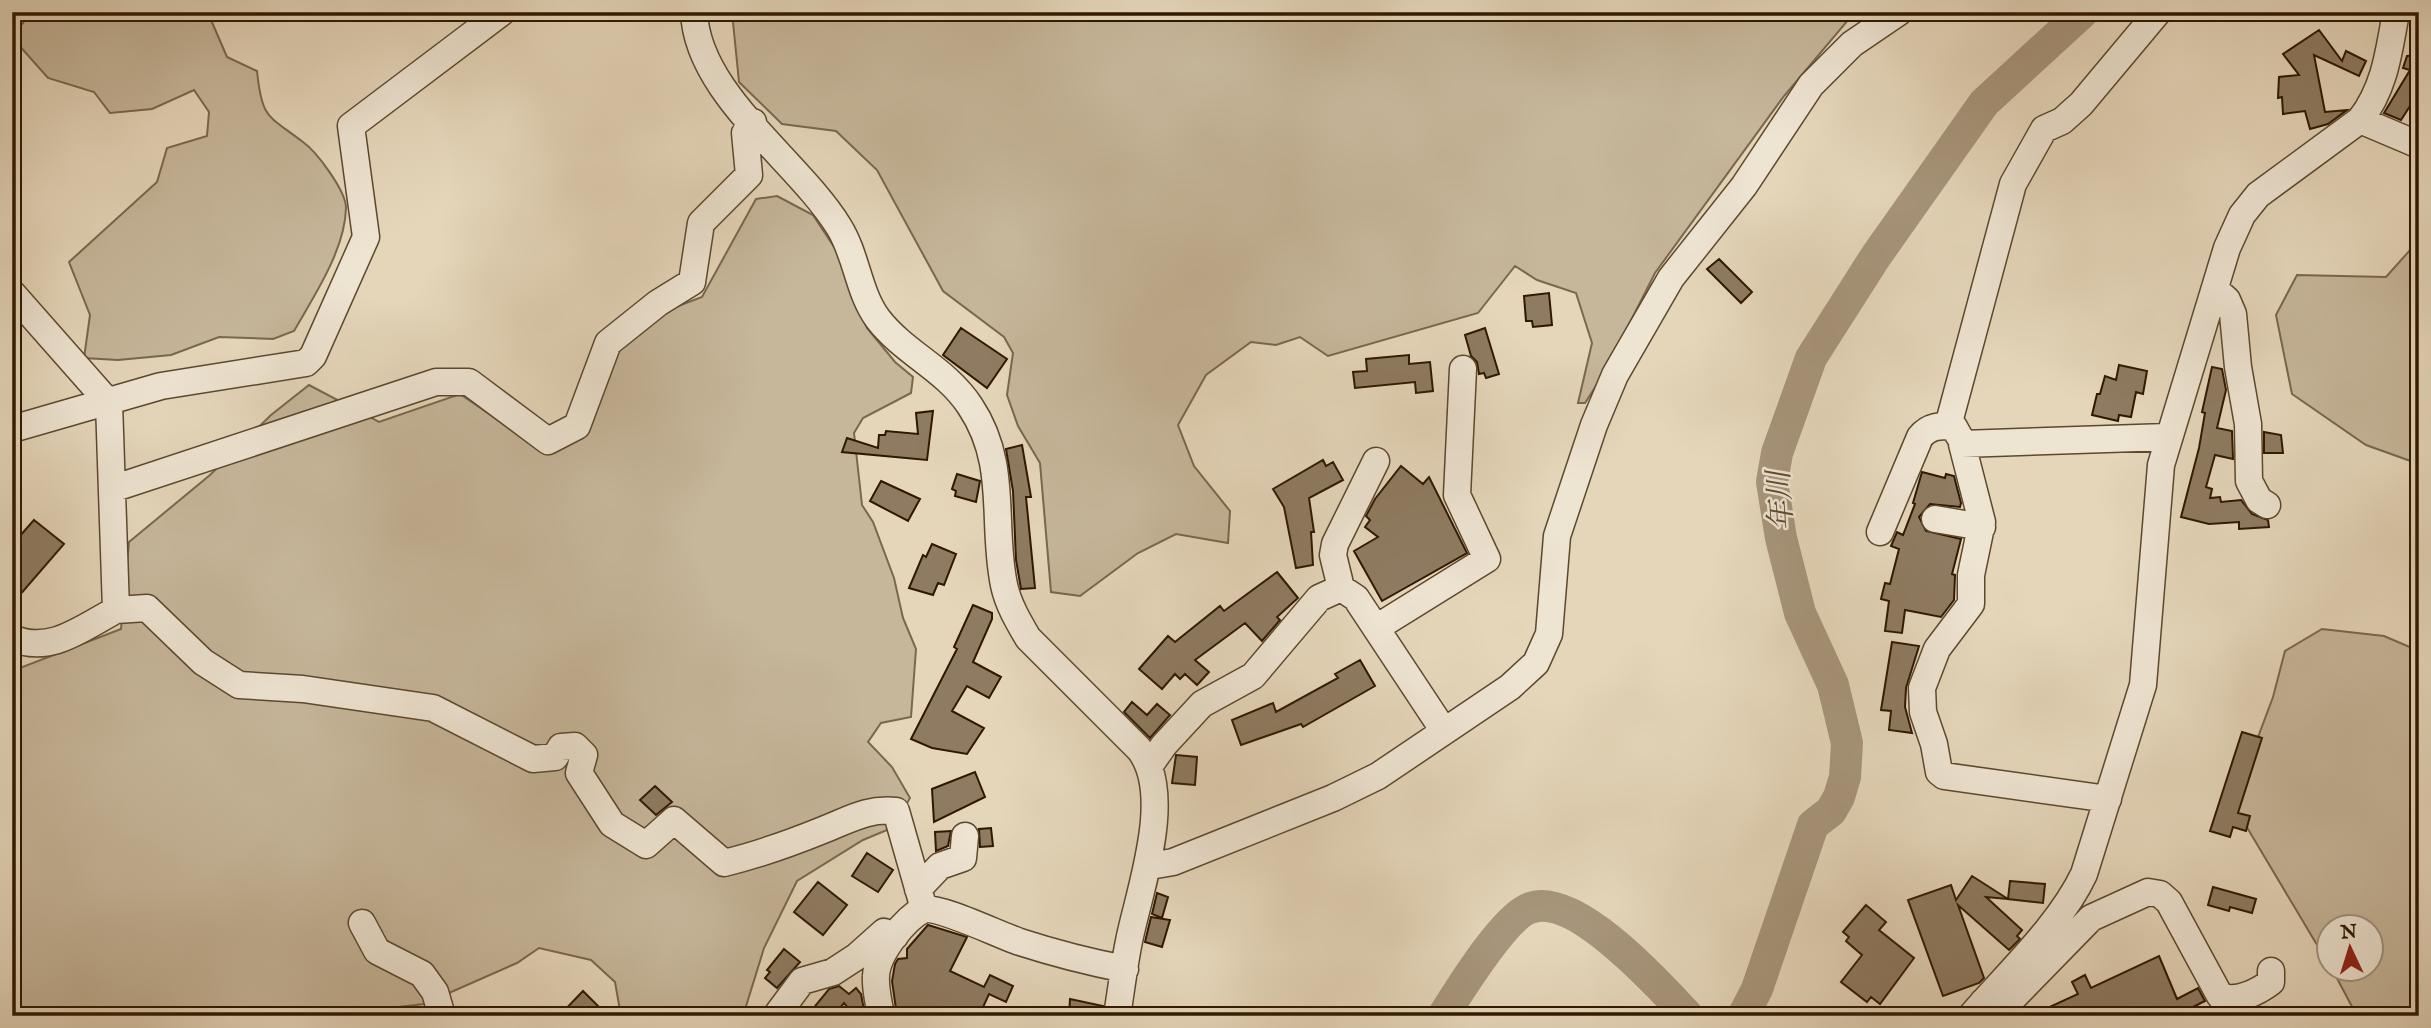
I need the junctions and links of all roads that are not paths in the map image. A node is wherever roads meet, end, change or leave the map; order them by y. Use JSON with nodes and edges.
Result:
{"nodes":[{"id":1,"x":502,"y":12,"type":"edge"},
{"id":2,"x":694,"y":12,"type":"edge"},
{"id":3,"x":1899,"y":12,"type":"edge"},
{"id":4,"x":2158,"y":12,"type":"edge"},
{"id":5,"x":2396,"y":12,"type":"edge"},
{"id":6,"x":2360,"y":120,"type":"junction"},
{"id":7,"x":753,"y":122,"type":"junction"},
{"id":8,"x":2419,"y":145,"type":"edge"},
{"id":9,"x":2216,"y":289,"type":"junction"},
{"id":10,"x":12,"y":293,"type":"edge"},
{"id":11,"x":1464,"y":369,"type":"dead end"},
{"id":12,"x":109,"y":403,"type":"junction"},
{"id":13,"x":12,"y":429,"type":"edge"},
{"id":14,"x":1955,"y":435,"type":"junction"},
{"id":15,"x":2167,"y":437,"type":"junction"},
{"id":16,"x":1376,"y":461,"type":"dead end"},
{"id":17,"x":112,"y":489,"type":"junction"},
{"id":18,"x":2267,"y":505,"type":"dead end"},
{"id":19,"x":1935,"y":519,"type":"dead end"},
{"id":20,"x":1982,"y":527,"type":"junction"},
{"id":21,"x":1880,"y":532,"type":"dead end"},
{"id":22,"x":1341,"y":588,"type":"junction"},
{"id":23,"x":116,"y":610,"type":"junction"},
{"id":24,"x":1376,"y":628,"type":"junction"},
{"id":25,"x":12,"y":638,"type":"edge"},
{"id":26,"x":1444,"y":731,"type":"junction"},
{"id":27,"x":1150,"y":765,"type":"junction"},
{"id":28,"x":2108,"y":799,"type":"junction"},
{"id":29,"x":965,"y":836,"type":"dead end"},
{"id":30,"x":1150,"y":866,"type":"junction"},
{"id":31,"x":921,"y":899,"type":"junction"},
{"id":32,"x":362,"y":923,"type":"dead end"},
{"id":33,"x":896,"y":936,"type":"junction"},
{"id":34,"x":1125,"y":969,"type":"junction"},
{"id":35,"x":2271,"y":971,"type":"dead end"},
{"id":36,"x":1977,"y":1009,"type":"edge"},
{"id":37,"x":442,"y":1016,"type":"edge"},
{"id":38,"x":776,"y":1016,"type":"edge"},
{"id":39,"x":881,"y":1016,"type":"edge"},
{"id":40,"x":1117,"y":1016,"type":"edge"}],
"edges":[{"from":1,"to":12,"type":"street"},
{"from":2,"to":7,"type":"street"},
{"from":3,"to":26,"type":"street"},
{"from":4,"to":14,"type":"street"},
{"from":5,"to":6,"type":"street"},
{"from":6,"to":8,"type":"street"},
{"from":6,"to":9,"type":"street"},
{"from":7,"to":17,"type":"street"},
{"from":7,"to":27,"type":"street"},
{"from":9,"to":15,"type":"street"},
{"from":9,"to":18,"type":"street"},
{"from":10,"to":12,"type":"street"},
{"from":11,"to":24,"type":"street"},
{"from":12,"to":13,"type":"street"},
{"from":12,"to":17,"type":"street"},
{"from":14,"to":15,"type":"street"},
{"from":14,"to":20,"type":"street"},
{"from":14,"to":21,"type":"street"},
{"from":15,"to":28,"type":"street"},
{"from":16,"to":22,"type":"street"},
{"from":17,"to":23,"type":"street"},
{"from":19,"to":20,"type":"street"},
{"from":20,"to":28,"type":"street"},
{"from":22,"to":24,"type":"street"},
{"from":22,"to":27,"type":"street"},
{"from":23,"to":25,"type":"street"},
{"from":23,"to":31,"type":"street"},
{"from":24,"to":26,"type":"street"},
{"from":26,"to":30,"type":"street"},
{"from":27,"to":30,"type":"street"},
{"from":28,"to":36,"type":"street"},
{"from":29,"to":31,"type":"street"},
{"from":30,"to":34,"type":"street"},
{"from":31,"to":33,"type":"street"},
{"from":31,"to":34,"type":"street"},
{"from":32,"to":37,"type":"street"},
{"from":33,"to":38,"type":"street"},
{"from":33,"to":39,"type":"street"},
{"from":34,"to":40,"type":"street"},
{"from":35,"to":36,"type":"street"}]}
